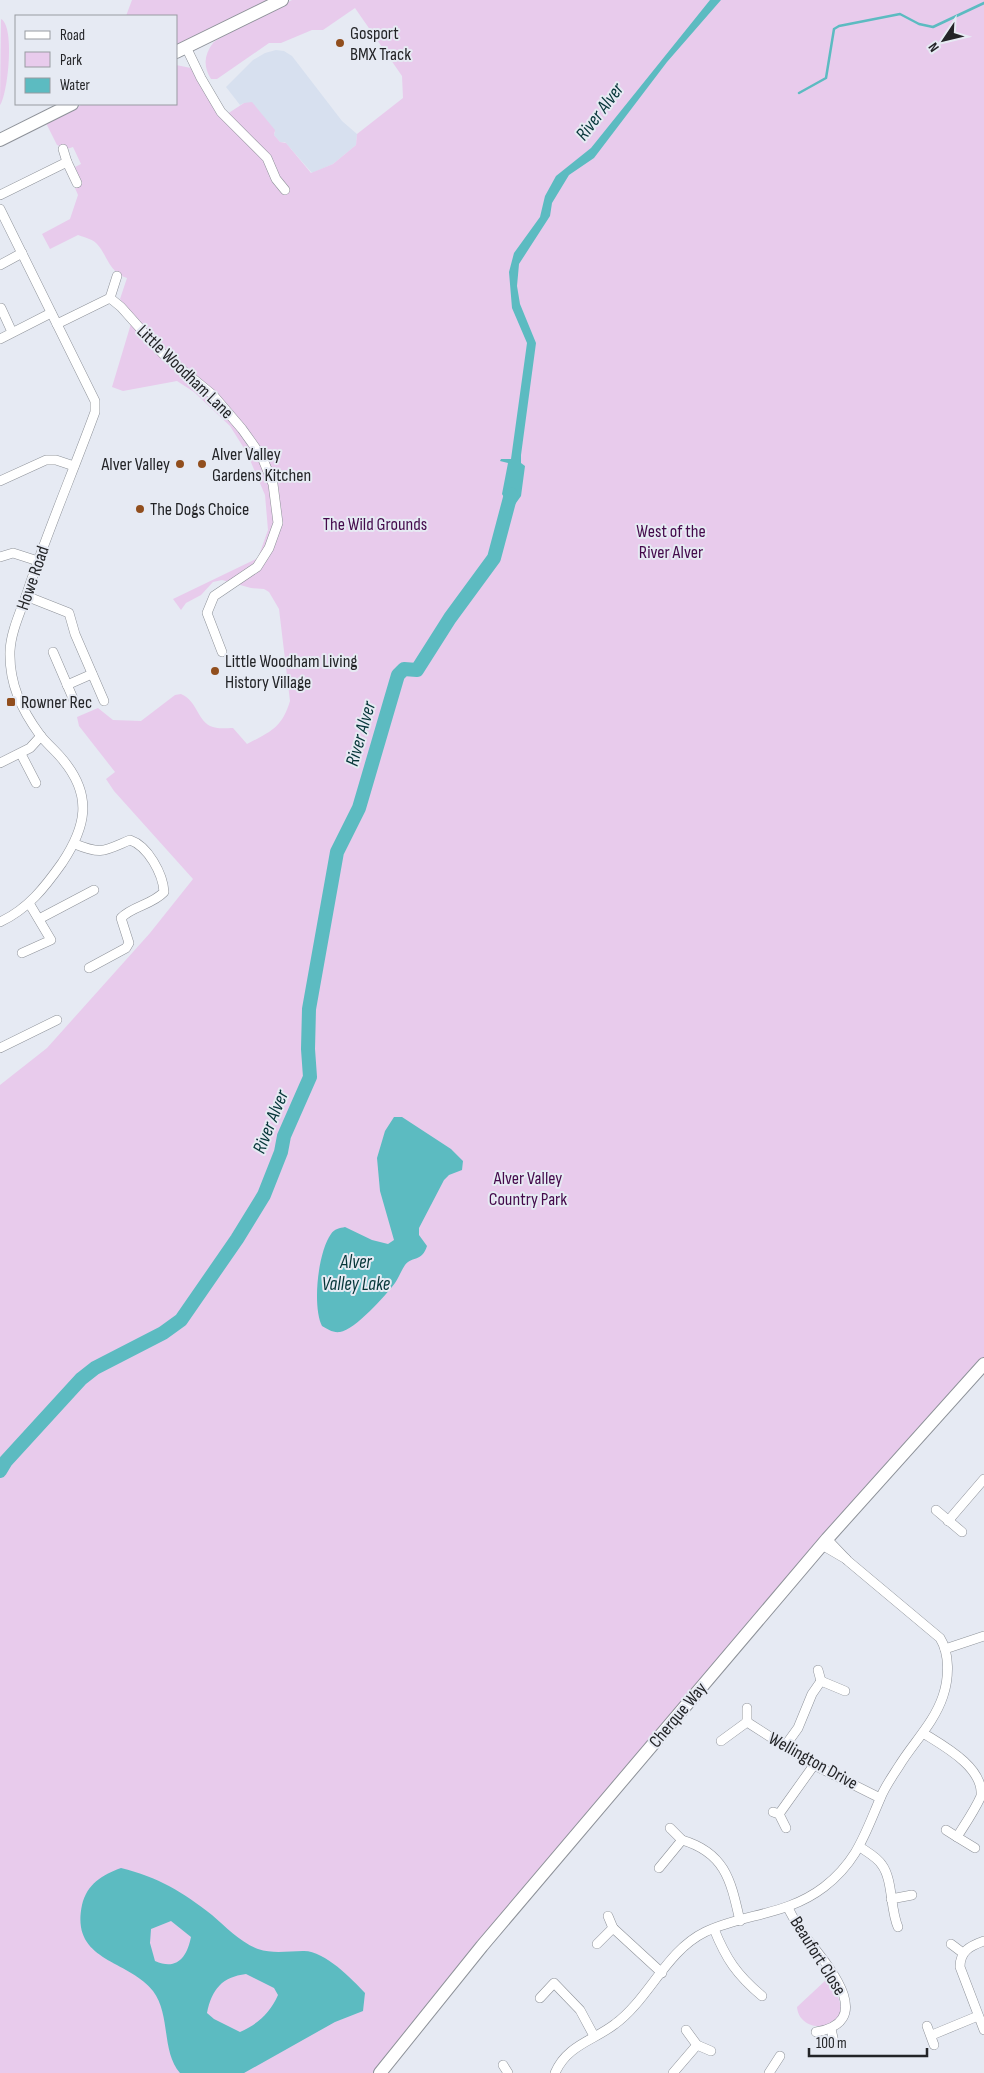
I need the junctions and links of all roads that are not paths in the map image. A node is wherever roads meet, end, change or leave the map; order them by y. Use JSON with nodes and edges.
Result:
{"nodes":[{"id":1,"x":282,"y":0,"type":"edge"},
{"id":2,"x":181,"y":50,"type":"edge"},
{"id":3,"x":70,"y":105,"type":"edge"},
{"id":4,"x":0,"y":140,"type":"edge"},
{"id":5,"x":63,"y":149,"type":"dead end"},
{"id":6,"x":67,"y":162,"type":"junction"},
{"id":7,"x":77,"y":183,"type":"dead end"},
{"id":8,"x":285,"y":190,"type":"dead end"},
{"id":9,"x":0,"y":195,"type":"edge"},
{"id":10,"x":0,"y":209,"type":"edge"},
{"id":11,"x":22,"y":254,"type":"junction"},
{"id":12,"x":0,"y":264,"type":"edge"},
{"id":13,"x":116,"y":276,"type":"dead end"},
{"id":14,"x":110,"y":298,"type":"junction"},
{"id":15,"x":0,"y":308,"type":"edge"},
{"id":16,"x":51,"y":313,"type":"junction"},
{"id":17,"x":57,"y":324,"type":"junction"},
{"id":18,"x":12,"y":332,"type":"junction"},
{"id":19,"x":0,"y":339,"type":"edge"},
{"id":20,"x":74,"y":466,"type":"junction"},
{"id":21,"x":0,"y":480,"type":"edge"},
{"id":22,"x":0,"y":557,"type":"edge"},
{"id":23,"x":38,"y":561,"type":"junction"},
{"id":24,"x":26,"y":596,"type":"junction"},
{"id":25,"x":53,"y":652,"type":"dead end"},
{"id":26,"x":222,"y":652,"type":"dead end"},
{"id":27,"x":92,"y":674,"type":"junction"},
{"id":28,"x":68,"y":685,"type":"junction"},
{"id":29,"x":104,"y":701,"type":"dead end"},
{"id":30,"x":75,"y":703,"type":"dead end"},
{"id":31,"x":41,"y":736,"type":"junction"},
{"id":32,"x":21,"y":754,"type":"junction"},
{"id":33,"x":1,"y":760,"type":"edge"},
{"id":34,"x":36,"y":783,"type":"dead end"},
{"id":35,"x":75,"y":844,"type":"junction"},
{"id":36,"x":94,"y":890,"type":"dead end"},
{"id":37,"x":29,"y":903,"type":"junction"},
{"id":38,"x":39,"y":918,"type":"junction"},
{"id":39,"x":0,"y":922,"type":"edge"},
{"id":40,"x":22,"y":953,"type":"dead end"},
{"id":41,"x":88,"y":968,"type":"dead end"},
{"id":42,"x":58,"y":1020,"type":"dead end"},
{"id":43,"x":0,"y":1048,"type":"edge"},
{"id":44,"x":984,"y":1364,"type":"edge"},
{"id":45,"x":984,"y":1479,"type":"edge"},
{"id":46,"x":936,"y":1510,"type":"dead end"},
{"id":47,"x":948,"y":1521,"type":"junction"},
{"id":48,"x":962,"y":1532,"type":"dead end"},
{"id":49,"x":824,"y":1542,"type":"junction"},
{"id":50,"x":984,"y":1636,"type":"edge"},
{"id":51,"x":945,"y":1649,"type":"junction"},
{"id":52,"x":818,"y":1670,"type":"dead end"},
{"id":53,"x":821,"y":1681,"type":"junction"},
{"id":54,"x":845,"y":1691,"type":"dead end"},
{"id":55,"x":746,"y":1708,"type":"dead end"},
{"id":56,"x":747,"y":1722,"type":"junction"},
{"id":57,"x":922,"y":1733,"type":"junction"},
{"id":58,"x":721,"y":1740,"type":"dead end"},
{"id":59,"x":785,"y":1746,"type":"junction"},
{"id":60,"x":814,"y":1765,"type":"junction"},
{"id":61,"x":880,"y":1798,"type":"junction"},
{"id":62,"x":670,"y":1828,"type":"dead end"},
{"id":63,"x":786,"y":1828,"type":"dead end"},
{"id":64,"x":946,"y":1830,"type":"dead end"},
{"id":65,"x":957,"y":1837,"type":"junction"},
{"id":66,"x":682,"y":1840,"type":"junction"},
{"id":67,"x":860,"y":1847,"type":"junction"},
{"id":68,"x":975,"y":1848,"type":"dead end"},
{"id":69,"x":659,"y":1868,"type":"dead end"},
{"id":70,"x":912,"y":1896,"type":"dead end"},
{"id":71,"x":891,"y":1899,"type":"junction"},
{"id":72,"x":788,"y":1908,"type":"junction"},
{"id":73,"x":608,"y":1916,"type":"dead end"},
{"id":74,"x":740,"y":1921,"type":"junction"},
{"id":75,"x":898,"y":1927,"type":"dead end"},
{"id":76,"x":613,"y":1928,"type":"junction"},
{"id":77,"x":714,"y":1929,"type":"junction"},
{"id":78,"x":984,"y":1941,"type":"edge"},
{"id":79,"x":597,"y":1944,"type":"dead end"},
{"id":80,"x":951,"y":1944,"type":"dead end"},
{"id":81,"x":963,"y":1953,"type":"junction"},
{"id":82,"x":662,"y":1972,"type":"junction"},
{"id":83,"x":762,"y":1996,"type":"dead end"},
{"id":84,"x":540,"y":1998,"type":"dead end"},
{"id":85,"x":978,"y":2016,"type":"junction"},
{"id":86,"x":927,"y":2026,"type":"dead end"},
{"id":87,"x":831,"y":2029,"type":"junction"},
{"id":88,"x":686,"y":2030,"type":"dead end"},
{"id":89,"x":984,"y":2030,"type":"edge"},
{"id":90,"x":816,"y":2032,"type":"dead end"},
{"id":91,"x":932,"y":2035,"type":"junction"},
{"id":92,"x":594,"y":2036,"type":"junction"},
{"id":93,"x":834,"y":2042,"type":"dead end"},
{"id":94,"x":697,"y":2045,"type":"junction"},
{"id":95,"x":934,"y":2045,"type":"dead end"},
{"id":96,"x":711,"y":2051,"type":"dead end"},
{"id":97,"x":780,"y":2056,"type":"dead end"},
{"id":98,"x":380,"y":2073,"type":"edge"},
{"id":99,"x":555,"y":2073,"type":"edge"},
{"id":100,"x":673,"y":2073,"type":"edge"},
{"id":101,"x":769,"y":2073,"type":"edge"}],
"edges":[{"from":1,"to":2,"type":"street"},
{"from":2,"to":8,"type":"street"},
{"from":3,"to":4,"type":"street"},
{"from":5,"to":6,"type":"street"},
{"from":6,"to":7,"type":"street"},
{"from":6,"to":9,"type":"street"},
{"from":10,"to":11,"type":"street","name":"Howe Road"},
{"from":11,"to":12,"type":"street"},
{"from":11,"to":16,"type":"street","name":"Howe Road"},
{"from":13,"to":14,"type":"street"},
{"from":14,"to":17,"type":"street"},
{"from":14,"to":26,"type":"street","name":"Little Woodham Lane"},
{"from":15,"to":18,"type":"street"},
{"from":16,"to":17,"type":"street","name":"Howe Road"},
{"from":16,"to":18,"type":"street"},
{"from":17,"to":20,"type":"street","name":"Howe Road"},
{"from":18,"to":19,"type":"street"},
{"from":20,"to":21,"type":"street"},
{"from":20,"to":23,"type":"street","name":"Howe Road"},
{"from":22,"to":23,"type":"street"},
{"from":23,"to":24,"type":"street","name":"Howe Road"},
{"from":24,"to":27,"type":"street"},
{"from":24,"to":31,"type":"street","name":"Howe Road"},
{"from":25,"to":28,"type":"street"},
{"from":27,"to":28,"type":"street"},
{"from":27,"to":29,"type":"street"},
{"from":28,"to":30,"type":"street"},
{"from":31,"to":32,"type":"street"},
{"from":31,"to":35,"type":"street","name":"Howe Road"},
{"from":32,"to":33,"type":"street"},
{"from":32,"to":34,"type":"street"},
{"from":35,"to":37,"type":"street","name":"Howe Road"},
{"from":35,"to":41,"type":"street"},
{"from":36,"to":38,"type":"street"},
{"from":37,"to":38,"type":"street"},
{"from":37,"to":39,"type":"street","name":"Howe Road"},
{"from":38,"to":40,"type":"street"},
{"from":42,"to":43,"type":"street"},
{"from":44,"to":49,"type":"street","name":"Cherque Way"},
{"from":45,"to":47,"type":"street"},
{"from":46,"to":47,"type":"street"},
{"from":47,"to":48,"type":"street"},
{"from":49,"to":51,"type":"street"},
{"from":49,"to":98,"type":"street","name":"Cherque Way"},
{"from":50,"to":51,"type":"street"},
{"from":51,"to":57,"type":"street"},
{"from":52,"to":53,"type":"street"},
{"from":53,"to":54,"type":"street"},
{"from":53,"to":59,"type":"street"},
{"from":55,"to":56,"type":"street"},
{"from":56,"to":58,"type":"street"},
{"from":56,"to":59,"type":"street","name":"Wellington Drive"},
{"from":57,"to":61,"type":"street"},
{"from":57,"to":65,"type":"street"},
{"from":59,"to":60,"type":"street","name":"Wellington Drive"},
{"from":60,"to":61,"type":"street","name":"Wellington Drive"},
{"from":60,"to":63,"type":"street"},
{"from":61,"to":67,"type":"street"},
{"from":62,"to":66,"type":"street"},
{"from":64,"to":65,"type":"street"},
{"from":65,"to":68,"type":"street"},
{"from":66,"to":69,"type":"street"},
{"from":66,"to":74,"type":"street"},
{"from":67,"to":71,"type":"street"},
{"from":67,"to":72,"type":"street"},
{"from":70,"to":71,"type":"street"},
{"from":71,"to":75,"type":"street"},
{"from":72,"to":74,"type":"street"},
{"from":72,"to":87,"type":"street","name":"Beaufort Close"},
{"from":73,"to":76,"type":"street"},
{"from":74,"to":77,"type":"street"},
{"from":76,"to":79,"type":"street"},
{"from":76,"to":82,"type":"street"},
{"from":77,"to":82,"type":"street"},
{"from":77,"to":83,"type":"street"},
{"from":78,"to":81,"type":"street"},
{"from":80,"to":81,"type":"street"},
{"from":81,"to":85,"type":"street"},
{"from":82,"to":92,"type":"street"},
{"from":84,"to":92,"type":"street"},
{"from":85,"to":89,"type":"street"},
{"from":85,"to":91,"type":"street"},
{"from":86,"to":91,"type":"street"},
{"from":87,"to":90,"type":"street"},
{"from":87,"to":93,"type":"street"},
{"from":88,"to":94,"type":"street"},
{"from":91,"to":95,"type":"street"},
{"from":92,"to":99,"type":"street"},
{"from":94,"to":96,"type":"street"},
{"from":94,"to":100,"type":"street"},
{"from":97,"to":101,"type":"street"}]}
